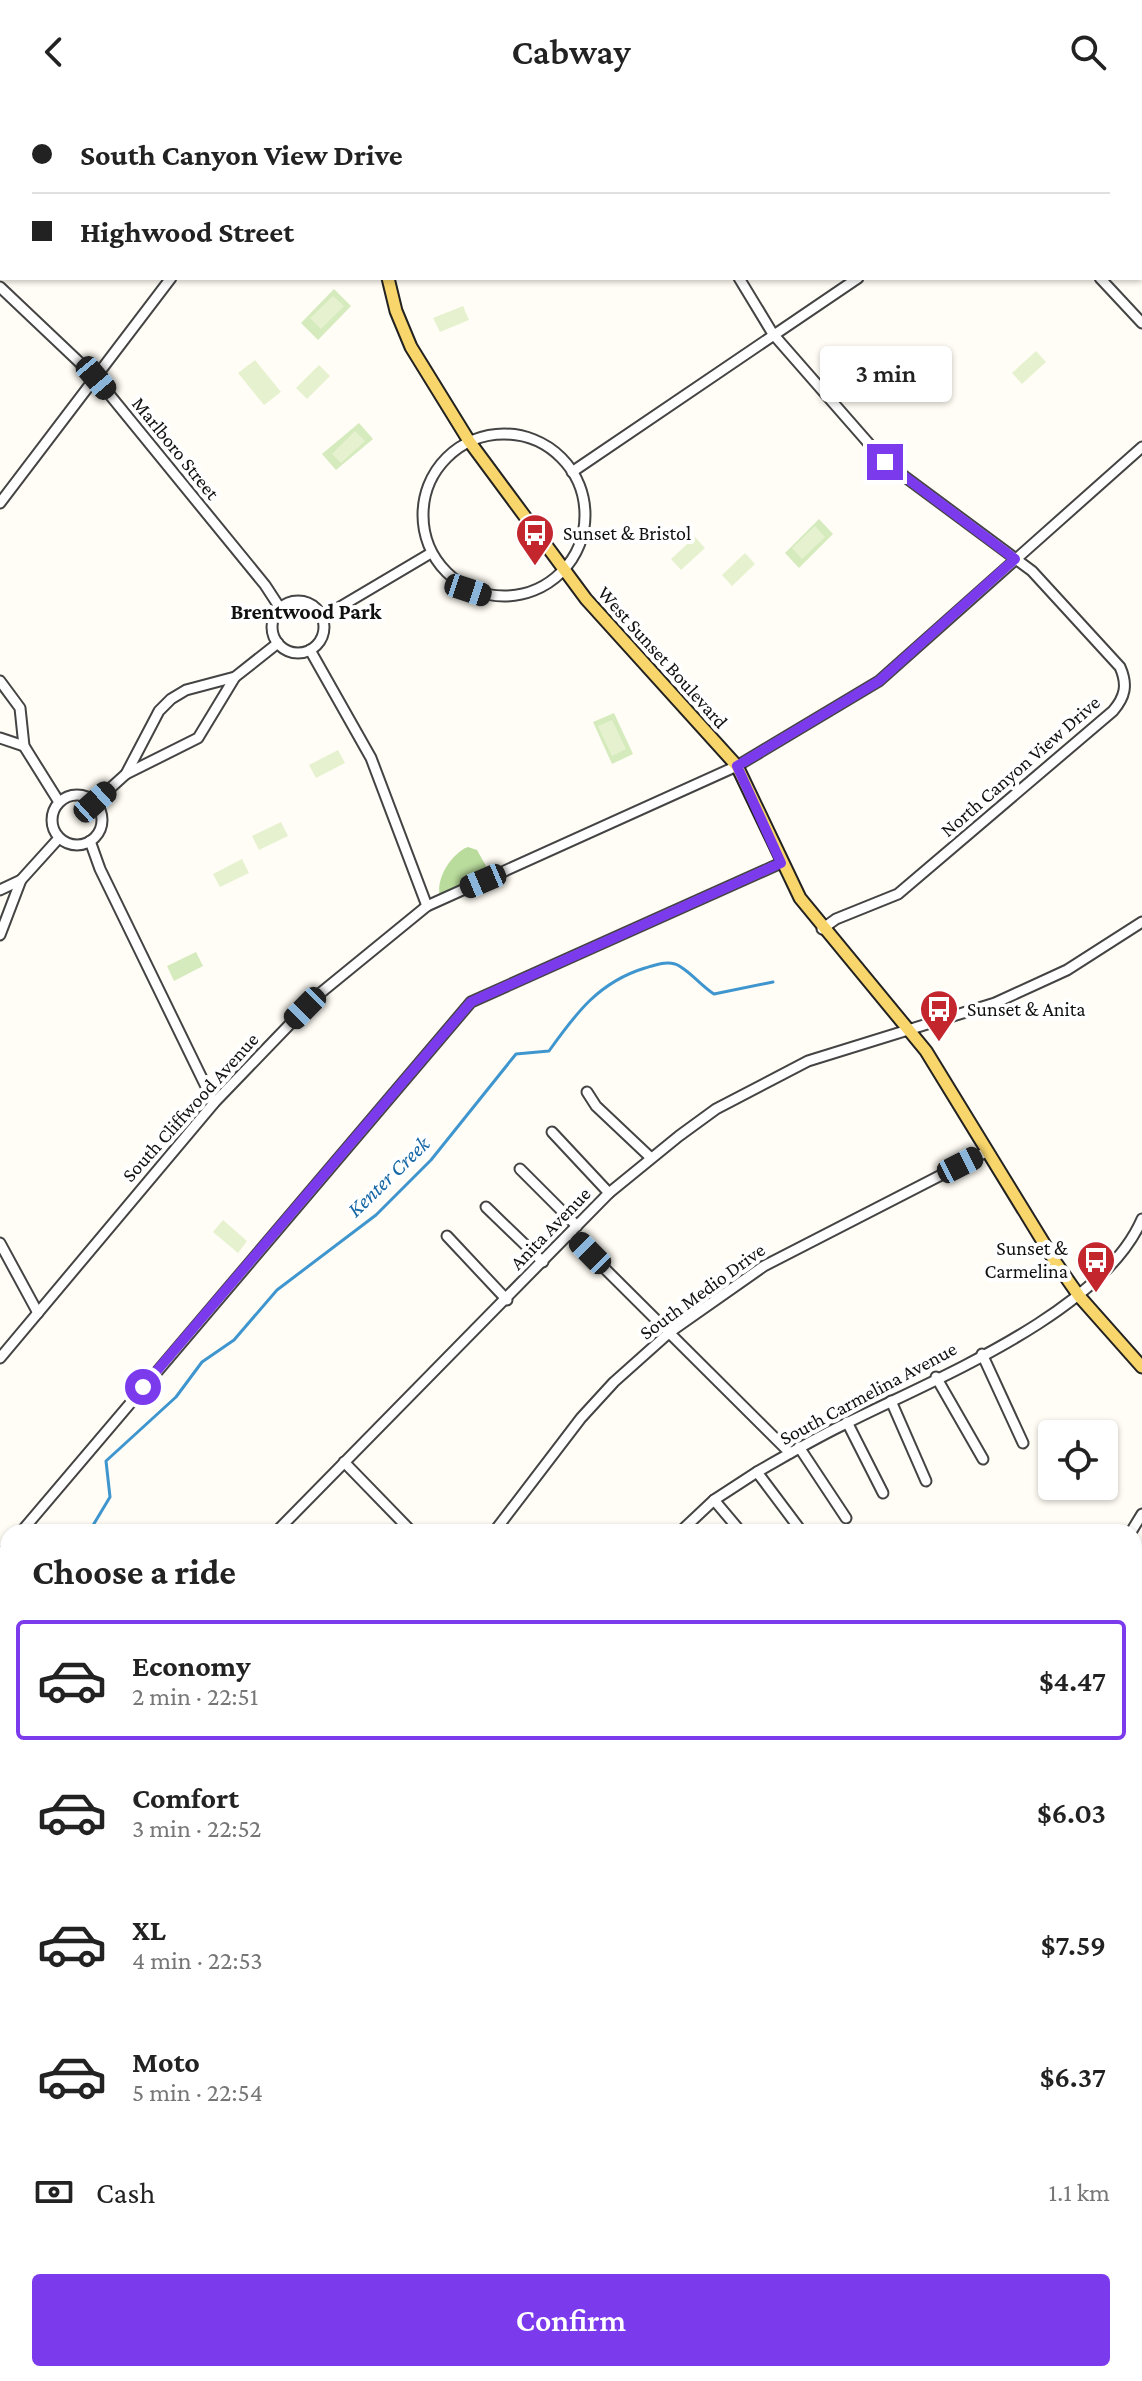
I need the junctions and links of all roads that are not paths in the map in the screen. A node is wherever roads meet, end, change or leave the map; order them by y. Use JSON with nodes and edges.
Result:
{"nodes":[{"id":1,"x":170,"y":280,"type":"edge"},
{"id":2,"x":388,"y":280,"type":"edge"},
{"id":3,"x":740,"y":280,"type":"edge"},
{"id":4,"x":855,"y":280,"type":"edge"},
{"id":5,"x":1102,"y":280,"type":"edge"},
{"id":6,"x":0,"y":287,"type":"edge"},
{"id":7,"x":1142,"y":323,"type":"edge"},
{"id":8,"x":773,"y":334,"type":"junction"},
{"id":9,"x":96,"y":378,"type":"junction"},
{"id":10,"x":469,"y":441,"type":"junction"},
{"id":11,"x":1142,"y":447,"type":"edge"},
{"id":12,"x":572,"y":472,"type":"junction"},
{"id":13,"x":0,"y":503,"type":"edge"},
{"id":14,"x":431,"y":553,"type":"junction"},
{"id":15,"x":1015,"y":559,"type":"junction"},
{"id":16,"x":563,"y":571,"type":"junction"},
{"id":17,"x":280,"y":608,"type":"junction"},
{"id":18,"x":323,"y":617,"type":"junction"},
{"id":19,"x":278,"y":643,"type":"junction"},
{"id":20,"x":310,"y":650,"type":"junction"},
{"id":21,"x":235,"y":677,"type":"junction"},
{"id":22,"x":0,"y":681,"type":"edge"},
{"id":23,"x":0,"y":738,"type":"edge"},
{"id":24,"x":24,"y":746,"type":"junction"},
{"id":25,"x":737,"y":766,"type":"junction"},
{"id":26,"x":126,"y":774,"type":"junction"},
{"id":27,"x":59,"y":802,"type":"junction"},
{"id":28,"x":95,"y":802,"type":"junction"},
{"id":29,"x":59,"y":838,"type":"junction"},
{"id":30,"x":90,"y":841,"type":"junction"},
{"id":31,"x":781,"y":863,"type":"junction"},
{"id":32,"x":21,"y":880,"type":"junction"},
{"id":33,"x":0,"y":890,"type":"edge"},
{"id":34,"x":427,"y":906,"type":"junction"},
{"id":35,"x":1142,"y":922,"type":"edge"},
{"id":36,"x":822,"y":929,"type":"junction"},
{"id":37,"x":0,"y":935,"type":"edge"},
{"id":38,"x":907,"y":1030,"type":"junction"},
{"id":39,"x":587,"y":1092,"type":"dead end"},
{"id":40,"x":214,"y":1103,"type":"junction"},
{"id":41,"x":552,"y":1132,"type":"dead end"},
{"id":42,"x":988,"y":1151,"type":"junction"},
{"id":43,"x":650,"y":1157,"type":"junction"},
{"id":44,"x":520,"y":1169,"type":"dead end"},
{"id":45,"x":609,"y":1193,"type":"junction"},
{"id":46,"x":486,"y":1207,"type":"dead end"},
{"id":47,"x":1142,"y":1219,"type":"edge"},
{"id":48,"x":573,"y":1230,"type":"junction"},
{"id":49,"x":1139,"y":1234,"type":"edge"},
{"id":50,"x":447,"y":1236,"type":"dead end"},
{"id":51,"x":0,"y":1243,"type":"edge"},
{"id":52,"x":543,"y":1262,"type":"junction"},
{"id":53,"x":1079,"y":1296,"type":"junction"},
{"id":54,"x":507,"y":1300,"type":"junction"},
{"id":55,"x":38,"y":1313,"type":"junction"},
{"id":56,"x":670,"y":1332,"type":"junction"},
{"id":57,"x":982,"y":1354,"type":"junction"},
{"id":58,"x":0,"y":1358,"type":"edge"},
{"id":59,"x":1142,"y":1367,"type":"edge"},
{"id":60,"x":936,"y":1377,"type":"junction"},
{"id":61,"x":891,"y":1401,"type":"junction"},
{"id":62,"x":847,"y":1422,"type":"junction"},
{"id":63,"x":1023,"y":1443,"type":"dead end"},
{"id":64,"x":795,"y":1450,"type":"junction"},
{"id":65,"x":983,"y":1459,"type":"dead end"},
{"id":66,"x":344,"y":1462,"type":"junction"},
{"id":67,"x":757,"y":1472,"type":"junction"},
{"id":68,"x":926,"y":1481,"type":"dead end"},
{"id":69,"x":883,"y":1493,"type":"dead end"},
{"id":70,"x":714,"y":1500,"type":"junction"},
{"id":71,"x":846,"y":1518,"type":"dead end"},
{"id":72,"x":28,"y":1524,"type":"edge"},
{"id":73,"x":284,"y":1524,"type":"edge"},
{"id":74,"x":404,"y":1524,"type":"edge"},
{"id":75,"x":500,"y":1524,"type":"edge"},
{"id":76,"x":688,"y":1524,"type":"edge"},
{"id":77,"x":734,"y":1524,"type":"edge"},
{"id":78,"x":796,"y":1524,"type":"edge"}],
"edges":[{"from":1,"to":9,"type":"street"},
{"from":2,"to":10,"type":"main road","name":"West Sunset Boulevard"},
{"from":3,"to":8,"type":"street"},
{"from":4,"to":8,"type":"street"},
{"from":5,"to":7,"type":"street"},
{"from":6,"to":9,"type":"street","name":"Marlboro Street"},
{"from":8,"to":12,"type":"street"},
{"from":8,"to":15,"type":"street"},
{"from":9,"to":13,"type":"street"},
{"from":9,"to":17,"type":"street","name":"Marlboro Street"},
{"from":10,"to":12,"type":"street"},
{"from":10,"to":14,"type":"street"},
{"from":10,"to":16,"type":"main road","name":"West Sunset Boulevard"},
{"from":11,"to":15,"type":"street","name":"South Cliffwood Avenue"},
{"from":12,"to":16,"type":"street"},
{"from":14,"to":16,"type":"street"},
{"from":14,"to":18,"type":"street"},
{"from":15,"to":25,"type":"street","name":"South Cliffwood Avenue"},
{"from":15,"to":36,"type":"street","name":"North Canyon View Drive"},
{"from":16,"to":25,"type":"main road","name":"West Sunset Boulevard"},
{"from":17,"to":18,"type":"street"},
{"from":17,"to":19,"type":"street"},
{"from":18,"to":20,"type":"street"},
{"from":19,"to":20,"type":"street"},
{"from":19,"to":21,"type":"street"},
{"from":20,"to":34,"type":"street"},
{"from":21,"to":26,"type":"street"},
{"from":21,"to":26,"type":"street"},
{"from":22,"to":24,"type":"street"},
{"from":23,"to":24,"type":"street"},
{"from":24,"to":27,"type":"street"},
{"from":25,"to":31,"type":"main road","name":"West Sunset Boulevard"},
{"from":25,"to":34,"type":"street","name":"South Cliffwood Avenue"},
{"from":26,"to":28,"type":"street"},
{"from":27,"to":28,"type":"street"},
{"from":27,"to":29,"type":"street"},
{"from":28,"to":30,"type":"street"},
{"from":29,"to":30,"type":"street"},
{"from":29,"to":32,"type":"street"},
{"from":30,"to":40,"type":"street"},
{"from":31,"to":36,"type":"main road","name":"West Sunset Boulevard"},
{"from":31,"to":72,"type":"street"},
{"from":32,"to":33,"type":"street"},
{"from":32,"to":37,"type":"street"},
{"from":34,"to":40,"type":"street","name":"South Cliffwood Avenue"},
{"from":35,"to":38,"type":"street","name":"Anita Avenue"},
{"from":36,"to":38,"type":"main road","name":"West Sunset Boulevard"},
{"from":38,"to":42,"type":"main road","name":"West Sunset Boulevard"},
{"from":38,"to":43,"type":"street","name":"Anita Avenue"},
{"from":39,"to":43,"type":"street"},
{"from":40,"to":55,"type":"street","name":"South Cliffwood Avenue"},
{"from":41,"to":45,"type":"street"},
{"from":42,"to":53,"type":"main road","name":"West Sunset Boulevard"},
{"from":42,"to":56,"type":"street","name":"South Medio Drive"},
{"from":43,"to":45,"type":"street","name":"Anita Avenue"},
{"from":44,"to":48,"type":"street"},
{"from":45,"to":48,"type":"street","name":"Anita Avenue"},
{"from":46,"to":52,"type":"street"},
{"from":47,"to":49,"type":"street","name":"South Carmelina Avenue"},
{"from":48,"to":52,"type":"street","name":"Anita Avenue"},
{"from":48,"to":56,"type":"street"},
{"from":49,"to":53,"type":"street","name":"South Carmelina Avenue"},
{"from":50,"to":54,"type":"street"},
{"from":51,"to":55,"type":"street"},
{"from":52,"to":54,"type":"street","name":"Anita Avenue"},
{"from":53,"to":57,"type":"street","name":"South Carmelina Avenue"},
{"from":53,"to":59,"type":"main road","name":"West Sunset Boulevard"},
{"from":54,"to":66,"type":"street","name":"Anita Avenue"},
{"from":55,"to":58,"type":"street","name":"South Cliffwood Avenue"},
{"from":56,"to":64,"type":"street"},
{"from":56,"to":75,"type":"street","name":"South Medio Drive"},
{"from":57,"to":60,"type":"street","name":"South Carmelina Avenue"},
{"from":57,"to":63,"type":"street"},
{"from":60,"to":61,"type":"street","name":"South Carmelina Avenue"},
{"from":60,"to":65,"type":"street"},
{"from":61,"to":62,"type":"street","name":"South Carmelina Avenue"},
{"from":61,"to":68,"type":"street"},
{"from":62,"to":64,"type":"street","name":"South Carmelina Avenue"},
{"from":62,"to":69,"type":"street"},
{"from":64,"to":67,"type":"street","name":"South Carmelina Avenue"},
{"from":64,"to":71,"type":"street"},
{"from":66,"to":73,"type":"street","name":"Anita Avenue"},
{"from":66,"to":74,"type":"street"},
{"from":67,"to":70,"type":"street","name":"South Carmelina Avenue"},
{"from":67,"to":78,"type":"street"},
{"from":70,"to":76,"type":"street","name":"South Carmelina Avenue"},
{"from":70,"to":77,"type":"street"}]}
